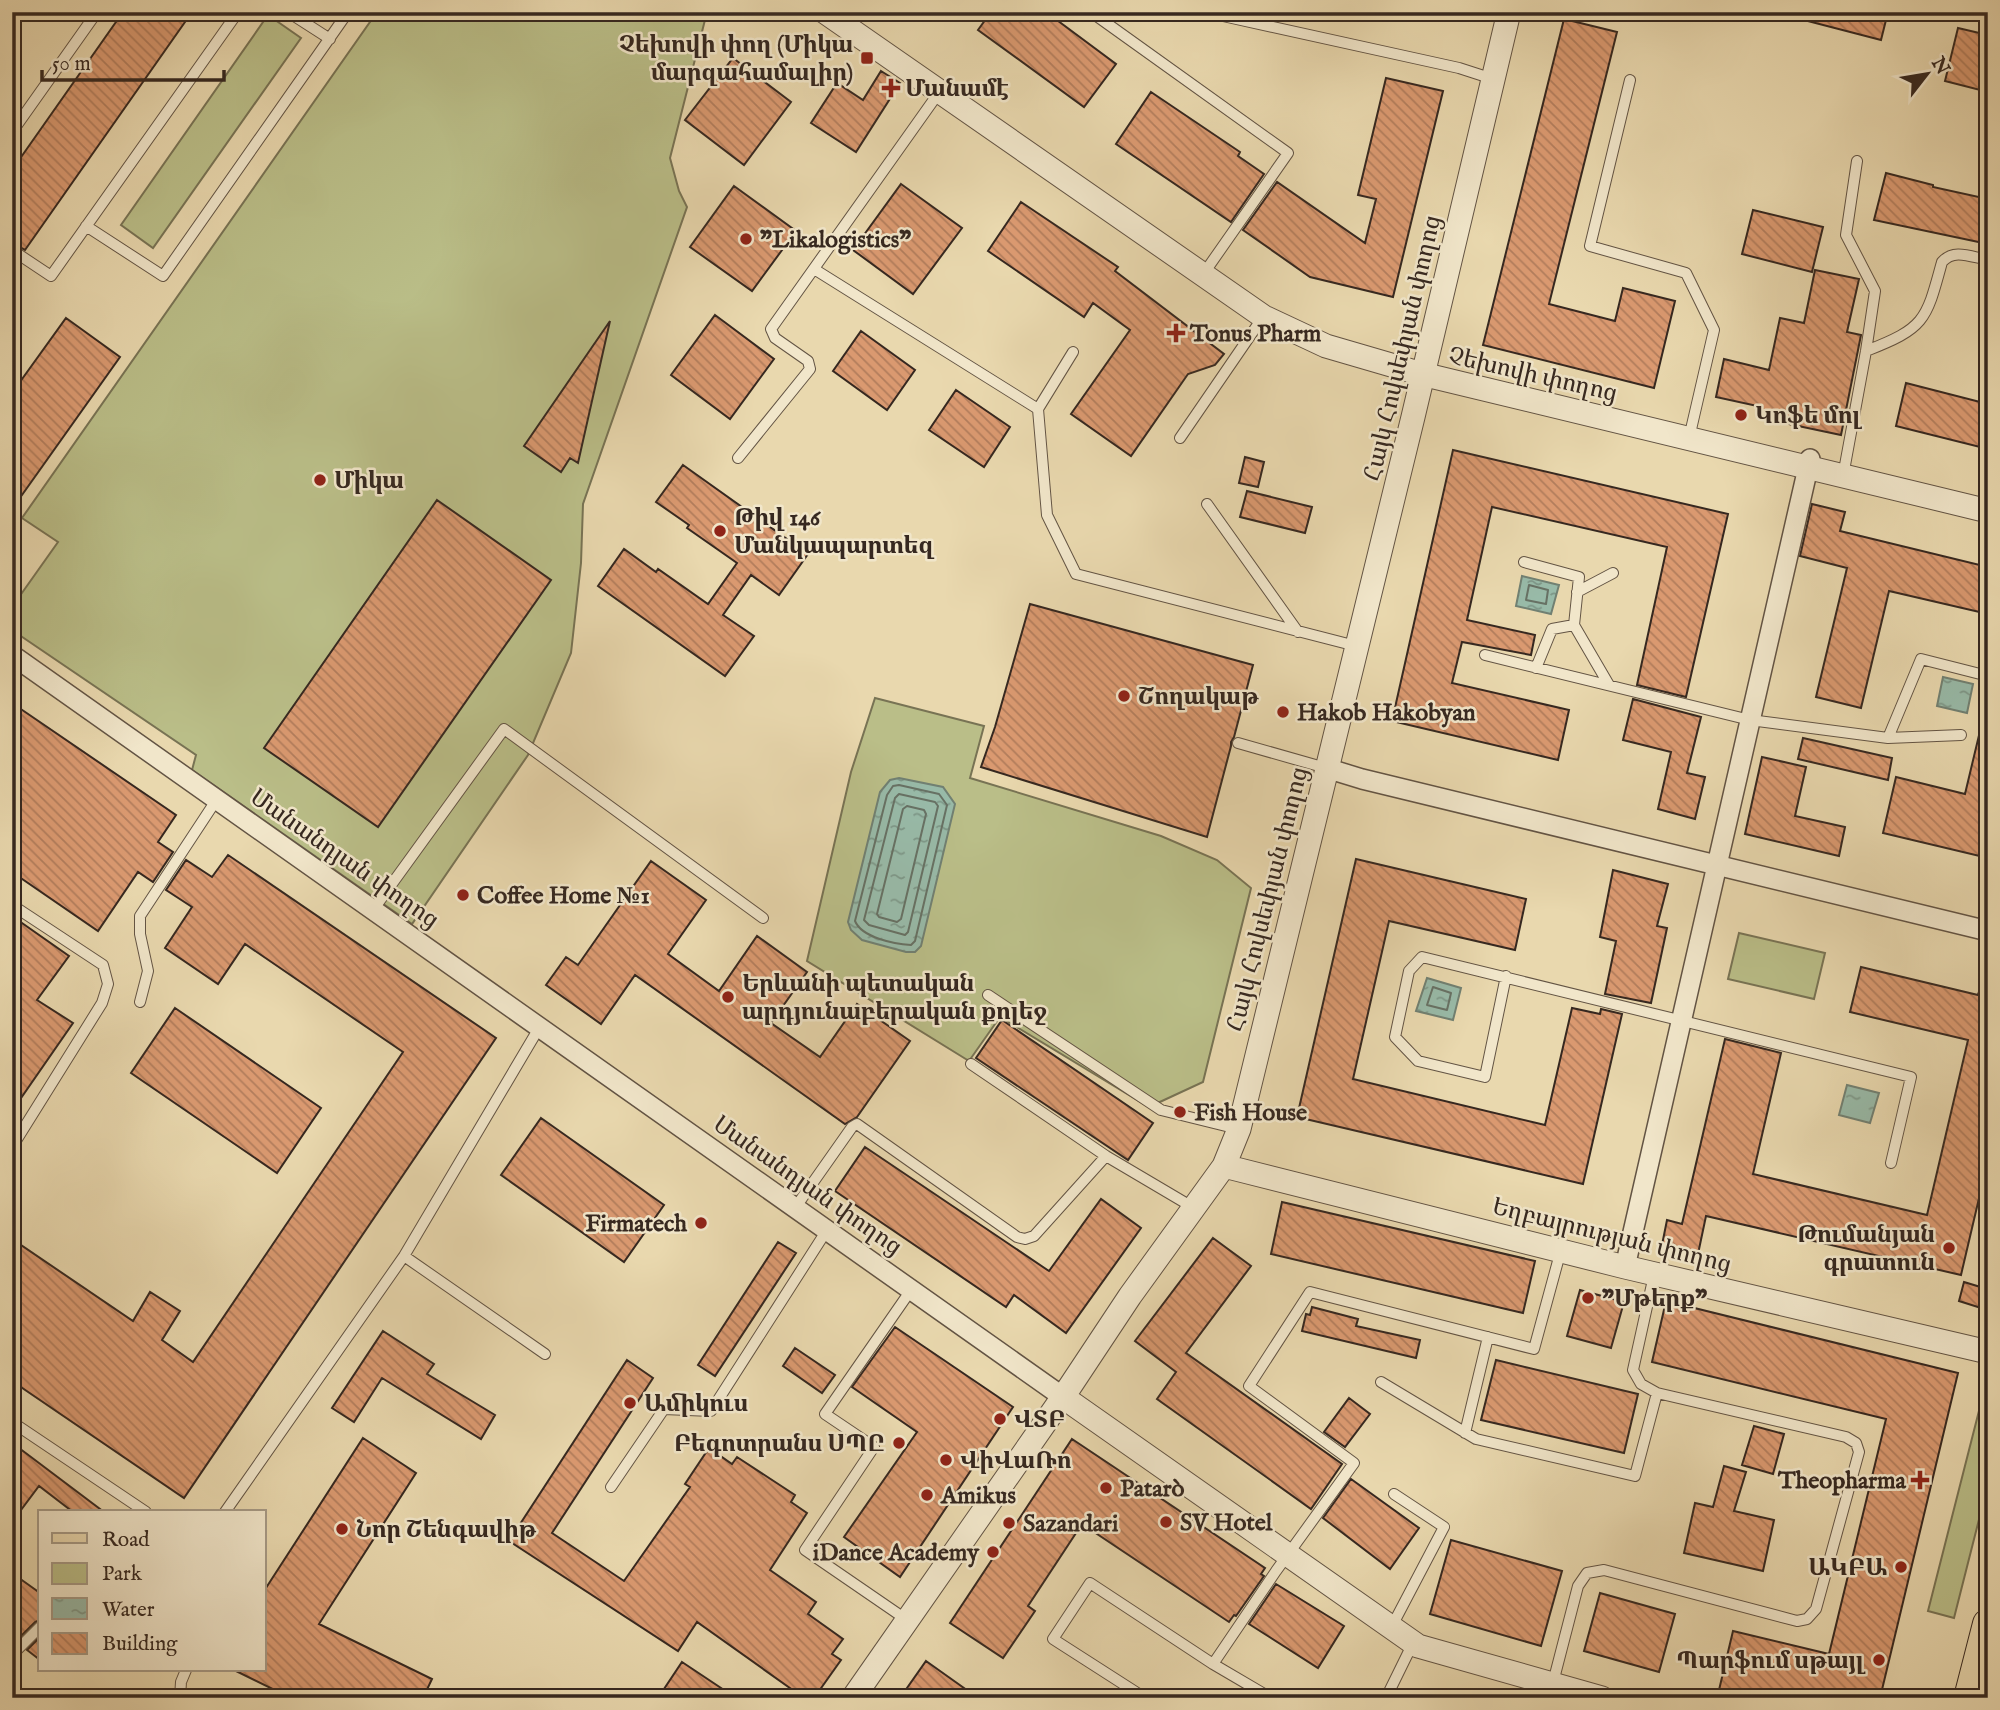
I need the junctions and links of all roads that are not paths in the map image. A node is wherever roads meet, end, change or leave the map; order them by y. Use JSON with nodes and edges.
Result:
{"nodes":[{"id":1,"x":97,"y":12,"type":"edge"},
{"id":2,"x":238,"y":12,"type":"edge"},
{"id":3,"x":288,"y":12,"type":"edge"},
{"id":4,"x":348,"y":12,"type":"edge"},
{"id":5,"x":825,"y":12,"type":"edge"},
{"id":6,"x":840,"y":12,"type":"edge"},
{"id":7,"x":1091,"y":12,"type":"edge"},
{"id":8,"x":1205,"y":12,"type":"edge"},
{"id":9,"x":1509,"y":12,"type":"edge"},
{"id":10,"x":330,"y":39,"type":"junction"},
{"id":11,"x":1493,"y":79,"type":"junction"},
{"id":12,"x":1630,"y":80,"type":"dead end"},
{"id":13,"x":942,"y":88,"type":"junction"},
{"id":14,"x":12,"y":132,"type":"edge"},
{"id":15,"x":1857,"y":161,"type":"dead end"},
{"id":16,"x":86,"y":226,"type":"junction"},
{"id":17,"x":12,"y":250,"type":"edge"},
{"id":18,"x":1988,"y":260,"type":"edge"},
{"id":19,"x":814,"y":269,"type":"junction"},
{"id":20,"x":1205,"y":271,"type":"junction"},
{"id":21,"x":1264,"y":317,"type":"junction"},
{"id":22,"x":1866,"y":351,"type":"junction"},
{"id":23,"x":1073,"y":352,"type":"dead end"},
{"id":24,"x":1423,"y":368,"type":"junction"},
{"id":25,"x":1038,"y":410,"type":"junction"},
{"id":26,"x":1690,"y":434,"type":"junction"},
{"id":27,"x":1180,"y":438,"type":"dead end"},
{"id":28,"x":738,"y":458,"type":"dead end"},
{"id":29,"x":1809,"y":463,"type":"junction"},
{"id":30,"x":1843,"y":472,"type":"junction"},
{"id":31,"x":1988,"y":503,"type":"edge"},
{"id":32,"x":1207,"y":504,"type":"dead end"},
{"id":33,"x":1988,"y":511,"type":"edge"},
{"id":34,"x":1524,"y":562,"type":"dead end"},
{"id":35,"x":1613,"y":573,"type":"dead end"},
{"id":36,"x":1577,"y":593,"type":"junction"},
{"id":37,"x":1574,"y":625,"type":"junction"},
{"id":38,"x":1298,"y":632,"type":"junction"},
{"id":39,"x":1357,"y":646,"type":"junction"},
{"id":40,"x":12,"y":655,"type":"edge"},
{"id":41,"x":1485,"y":655,"type":"dead end"},
{"id":42,"x":1536,"y":668,"type":"junction"},
{"id":43,"x":1988,"y":676,"type":"edge"},
{"id":44,"x":1609,"y":685,"type":"junction"},
{"id":45,"x":1750,"y":720,"type":"junction"},
{"id":46,"x":1961,"y":735,"type":"dead end"},
{"id":47,"x":1888,"y":738,"type":"junction"},
{"id":48,"x":1238,"y":743,"type":"dead end"},
{"id":49,"x":1326,"y":768,"type":"junction"},
{"id":50,"x":217,"y":799,"type":"junction"},
{"id":51,"x":1717,"y":864,"type":"junction"},
{"id":52,"x":12,"y":905,"type":"edge"},
{"id":53,"x":373,"y":910,"type":"junction"},
{"id":54,"x":762,"y":918,"type":"dead end"},
{"id":55,"x":1988,"y":931,"type":"edge"},
{"id":56,"x":1506,"y":976,"type":"junction"},
{"id":57,"x":988,"y":995,"type":"dead end"},
{"id":58,"x":140,"y":1002,"type":"dead end"},
{"id":59,"x":1681,"y":1020,"type":"junction"},
{"id":60,"x":539,"y":1028,"type":"junction"},
{"id":61,"x":971,"y":1064,"type":"dead end"},
{"id":62,"x":1239,"y":1129,"type":"junction"},
{"id":63,"x":12,"y":1146,"type":"edge"},
{"id":64,"x":1106,"y":1156,"type":"junction"},
{"id":65,"x":1891,"y":1163,"type":"dead end"},
{"id":66,"x":1224,"y":1166,"type":"junction"},
{"id":67,"x":796,"y":1208,"type":"junction"},
{"id":68,"x":1195,"y":1208,"type":"junction"},
{"id":69,"x":827,"y":1230,"type":"junction"},
{"id":70,"x":1561,"y":1249,"type":"junction"},
{"id":71,"x":404,"y":1255,"type":"junction"},
{"id":72,"x":1625,"y":1267,"type":"junction"},
{"id":73,"x":1654,"y":1273,"type":"junction"},
{"id":74,"x":911,"y":1290,"type":"junction"},
{"id":75,"x":1488,"y":1337,"type":"junction"},
{"id":76,"x":1988,"y":1352,"type":"edge"},
{"id":77,"x":545,"y":1354,"type":"dead end"},
{"id":78,"x":1381,"y":1381,"type":"dead end"},
{"id":79,"x":1657,"y":1393,"type":"junction"},
{"id":80,"x":1063,"y":1397,"type":"junction"},
{"id":81,"x":14,"y":1426,"type":"edge"},
{"id":82,"x":1465,"y":1433,"type":"junction"},
{"id":83,"x":611,"y":1487,"type":"dead end"},
{"id":84,"x":1394,"y":1494,"type":"dead end"},
{"id":85,"x":143,"y":1510,"type":"edge"},
{"id":86,"x":226,"y":1510,"type":"edge"},
{"id":87,"x":1288,"y":1554,"type":"junction"},
{"id":88,"x":908,"y":1621,"type":"junction"},
{"id":89,"x":1988,"y":1624,"type":"edge"},
{"id":90,"x":1391,"y":1627,"type":"junction"},
{"id":91,"x":38,"y":1629,"type":"edge"},
{"id":92,"x":1413,"y":1642,"type":"junction"},
{"id":93,"x":12,"y":1655,"type":"edge"},
{"id":94,"x":1213,"y":1664,"type":"junction"},
{"id":95,"x":185,"y":1672,"type":"edge"},
{"id":96,"x":1551,"y":1691,"type":"edge"},
{"id":97,"x":180,"y":1698,"type":"edge"},
{"id":98,"x":853,"y":1698,"type":"edge"},
{"id":99,"x":1145,"y":1698,"type":"edge"},
{"id":100,"x":1271,"y":1698,"type":"edge"},
{"id":101,"x":1386,"y":1698,"type":"edge"},
{"id":102,"x":1602,"y":1698,"type":"edge"},
{"id":103,"x":1969,"y":1698,"type":"edge"}],
"edges":[{"from":1,"to":14,"type":"lane"},
{"from":2,"to":16,"type":"lane"},
{"from":3,"to":10,"type":"lane"},
{"from":4,"to":10,"type":"lane"},
{"from":5,"to":13,"type":"street","name":"Չեխովի փողոց"},
{"from":6,"to":13,"type":"street","name":"Չեխովի փողոց"},
{"from":7,"to":20,"type":"lane"},
{"from":8,"to":11,"type":"lane"},
{"from":9,"to":11,"type":"street","name":"Հայկ Հովսեփյան փողոց"},
{"from":10,"to":16,"type":"lane"},
{"from":11,"to":24,"type":"street","name":"Հայկ Հովսեփյան փողոց"},
{"from":12,"to":26,"type":"lane"},
{"from":13,"to":19,"type":"lane"},
{"from":13,"to":20,"type":"street","name":"Չեխովի փողոց"},
{"from":15,"to":22,"type":"lane"},
{"from":16,"to":17,"type":"lane"},
{"from":18,"to":22,"type":"lane"},
{"from":19,"to":25,"type":"lane"},
{"from":19,"to":28,"type":"lane"},
{"from":20,"to":21,"type":"street","name":"Չեխովի փողոց"},
{"from":20,"to":24,"type":"street","name":"Չեխովի փողոց"},
{"from":21,"to":24,"type":"street","name":"Չեխովի փողոց"},
{"from":21,"to":27,"type":"lane"},
{"from":22,"to":30,"type":"lane"},
{"from":23,"to":25,"type":"lane"},
{"from":24,"to":26,"type":"street","name":"Չեխովի փողոց"},
{"from":24,"to":39,"type":"street","name":"Հայկ Հովսեփյան փողոց"},
{"from":25,"to":38,"type":"lane"},
{"from":26,"to":29,"type":"street","name":"Չեխովի փողոց"},
{"from":29,"to":30,"type":"street","name":"Չեխովի փողոց"},
{"from":29,"to":45,"type":"street"},
{"from":30,"to":31,"type":"street","name":"Չեխովի փողոց"},
{"from":30,"to":33,"type":"street","name":"Չեխովի փողոց"},
{"from":32,"to":38,"type":"lane"},
{"from":34,"to":36,"type":"lane"},
{"from":35,"to":36,"type":"lane"},
{"from":36,"to":37,"type":"lane"},
{"from":37,"to":42,"type":"lane"},
{"from":37,"to":44,"type":"lane"},
{"from":38,"to":39,"type":"lane"},
{"from":39,"to":49,"type":"street","name":"Հայկ Հովսեփյան փողոց"},
{"from":40,"to":50,"type":"street","name":"Մանանդյան փողոց"},
{"from":41,"to":42,"type":"lane"},
{"from":42,"to":44,"type":"lane"},
{"from":43,"to":47,"type":"lane"},
{"from":44,"to":45,"type":"lane"},
{"from":45,"to":47,"type":"lane"},
{"from":45,"to":51,"type":"street"},
{"from":46,"to":47,"type":"lane"},
{"from":48,"to":49,"type":"lane"},
{"from":49,"to":51,"type":"street"},
{"from":49,"to":62,"type":"street","name":"Հայկ Հովսեփյան փողոց"},
{"from":50,"to":53,"type":"street","name":"Մանանդյան փողոց"},
{"from":50,"to":58,"type":"lane"},
{"from":51,"to":55,"type":"street"},
{"from":51,"to":59,"type":"street"},
{"from":52,"to":63,"type":"lane"},
{"from":53,"to":54,"type":"lane"},
{"from":53,"to":60,"type":"street","name":"Մանանդյան փողոց"},
{"from":56,"to":56,"type":"lane"},
{"from":56,"to":59,"type":"lane"},
{"from":57,"to":62,"type":"lane"},
{"from":59,"to":65,"type":"lane"},
{"from":59,"to":72,"type":"street"},
{"from":60,"to":67,"type":"street","name":"Մանանդյան փողոց"},
{"from":60,"to":71,"type":"lane"},
{"from":61,"to":64,"type":"lane"},
{"from":62,"to":66,"type":"street","name":"Հայկ Հովսեփյան փողոց"},
{"from":64,"to":67,"type":"lane"},
{"from":64,"to":68,"type":"lane"},
{"from":66,"to":68,"type":"street","name":"Հայկ Հովսեփյան փողոց"},
{"from":66,"to":70,"type":"street","name":"Եղբայրության փողոց"},
{"from":67,"to":69,"type":"street","name":"Մանանդյան փողոց"},
{"from":68,"to":80,"type":"street","name":"Հայկ Հովսեփյան փողոց"},
{"from":69,"to":74,"type":"street","name":"Մանանդյան փողոց"},
{"from":69,"to":83,"type":"lane"},
{"from":70,"to":72,"type":"street","name":"Եղբայրության փողոց"},
{"from":70,"to":75,"type":"lane"},
{"from":71,"to":77,"type":"lane"},
{"from":71,"to":86,"type":"lane"},
{"from":72,"to":73,"type":"street","name":"Եղբայրության փողոց"},
{"from":73,"to":76,"type":"street","name":"Եղբայրության փողոց"},
{"from":73,"to":79,"type":"lane"},
{"from":74,"to":80,"type":"street","name":"Մանանդյան փողոց"},
{"from":74,"to":88,"type":"lane"},
{"from":75,"to":82,"type":"lane"},
{"from":75,"to":87,"type":"lane"},
{"from":78,"to":82,"type":"lane"},
{"from":79,"to":82,"type":"lane"},
{"from":79,"to":96,"type":"lane"},
{"from":80,"to":87,"type":"street","name":"Մանանդյան փողոց"},
{"from":80,"to":88,"type":"street","name":"Հայկ Հովսեփյան փողոց"},
{"from":81,"to":85,"type":"lane"},
{"from":84,"to":90,"type":"lane"},
{"from":87,"to":90,"type":"street","name":"Մանանդյան փողոց"},
{"from":87,"to":94,"type":"lane"},
{"from":88,"to":98,"type":"street","name":"Հայկ Հովսեփյան փողոց"},
{"from":89,"to":103,"type":"main road"},
{"from":90,"to":92,"type":"street","name":"Մանանդյան փողոց"},
{"from":91,"to":93,"type":"lane"},
{"from":92,"to":96,"type":"street","name":"Մանանդյան փողոց"},
{"from":92,"to":101,"type":"lane"},
{"from":94,"to":99,"type":"lane"},
{"from":94,"to":100,"type":"lane"},
{"from":95,"to":97,"type":"lane"},
{"from":96,"to":102,"type":"street","name":"Մանանդյան փողոց"}]}
